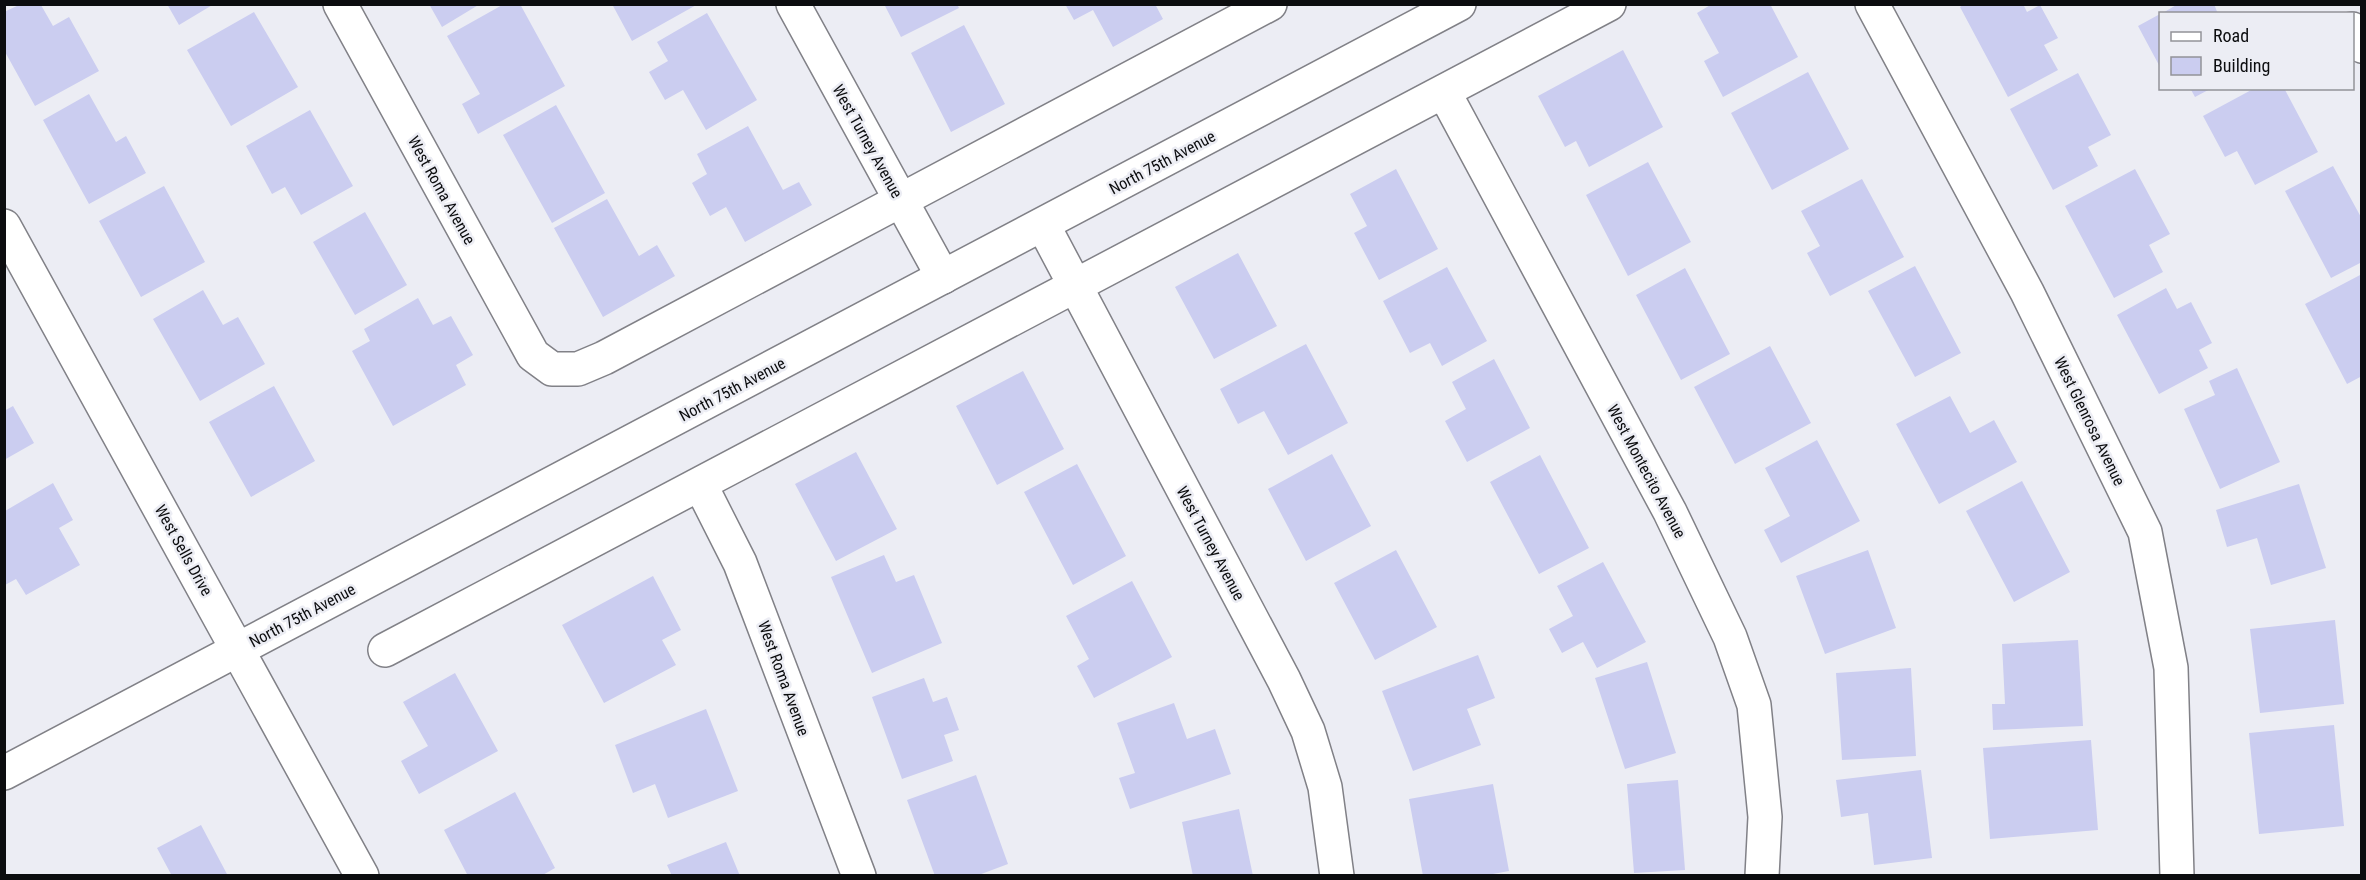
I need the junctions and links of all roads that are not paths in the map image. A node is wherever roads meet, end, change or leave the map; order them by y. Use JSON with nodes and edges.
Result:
{"nodes":[{"id":1,"x":340,"y":4,"type":"edge"},
{"id":2,"x":793,"y":4,"type":"edge"},
{"id":3,"x":1459,"y":4,"type":"edge"},
{"id":4,"x":1609,"y":4,"type":"edge"},
{"id":5,"x":1872,"y":4,"type":"edge"},
{"id":6,"x":1254,"y":8,"type":"edge"},
{"id":7,"x":1444,"y":92,"type":"junction"},
{"id":8,"x":901,"y":200,"type":"junction"},
{"id":9,"x":1043,"y":225,"type":"junction"},
{"id":10,"x":4,"y":226,"type":"edge"},
{"id":11,"x":943,"y":277,"type":"junction"},
{"id":12,"x":1076,"y":286,"type":"junction"},
{"id":13,"x":700,"y":484,"type":"junction"},
{"id":14,"x":238,"y":649,"type":"junction"},
{"id":15,"x":385,"y":650,"type":"dead end"},
{"id":16,"x":4,"y":773,"type":"edge"},
{"id":17,"x":362,"y":876,"type":"edge"},
{"id":18,"x":859,"y":876,"type":"edge"},
{"id":19,"x":1337,"y":876,"type":"edge"},
{"id":20,"x":1762,"y":876,"type":"edge"},
{"id":21,"x":2177,"y":876,"type":"edge"}],
"edges":[{"from":1,"to":8,"type":"street","name":"West Roma Avenue"},
{"from":2,"to":8,"type":"street","name":"West Turney Avenue"},
{"from":3,"to":9,"type":"street","name":"North 75th Avenue"},
{"from":4,"to":7,"type":"street"},
{"from":5,"to":21,"type":"street","name":"West Glenrosa Avenue"},
{"from":6,"to":8,"type":"street"},
{"from":7,"to":12,"type":"street"},
{"from":7,"to":20,"type":"street","name":"West Montecito Avenue"},
{"from":8,"to":11,"type":"street","name":"West Turney Avenue"},
{"from":9,"to":11,"type":"street","name":"North 75th Avenue"},
{"from":9,"to":12,"type":"street","name":"West Turney Avenue"},
{"from":10,"to":14,"type":"street","name":"West Sells Drive"},
{"from":11,"to":14,"type":"street","name":"North 75th Avenue"},
{"from":12,"to":13,"type":"street"},
{"from":12,"to":19,"type":"street","name":"West Turney Avenue"},
{"from":13,"to":15,"type":"street"},
{"from":13,"to":18,"type":"street","name":"West Roma Avenue"},
{"from":14,"to":16,"type":"street","name":"North 75th Avenue"},
{"from":14,"to":17,"type":"street","name":"West Sells Drive"}]}
